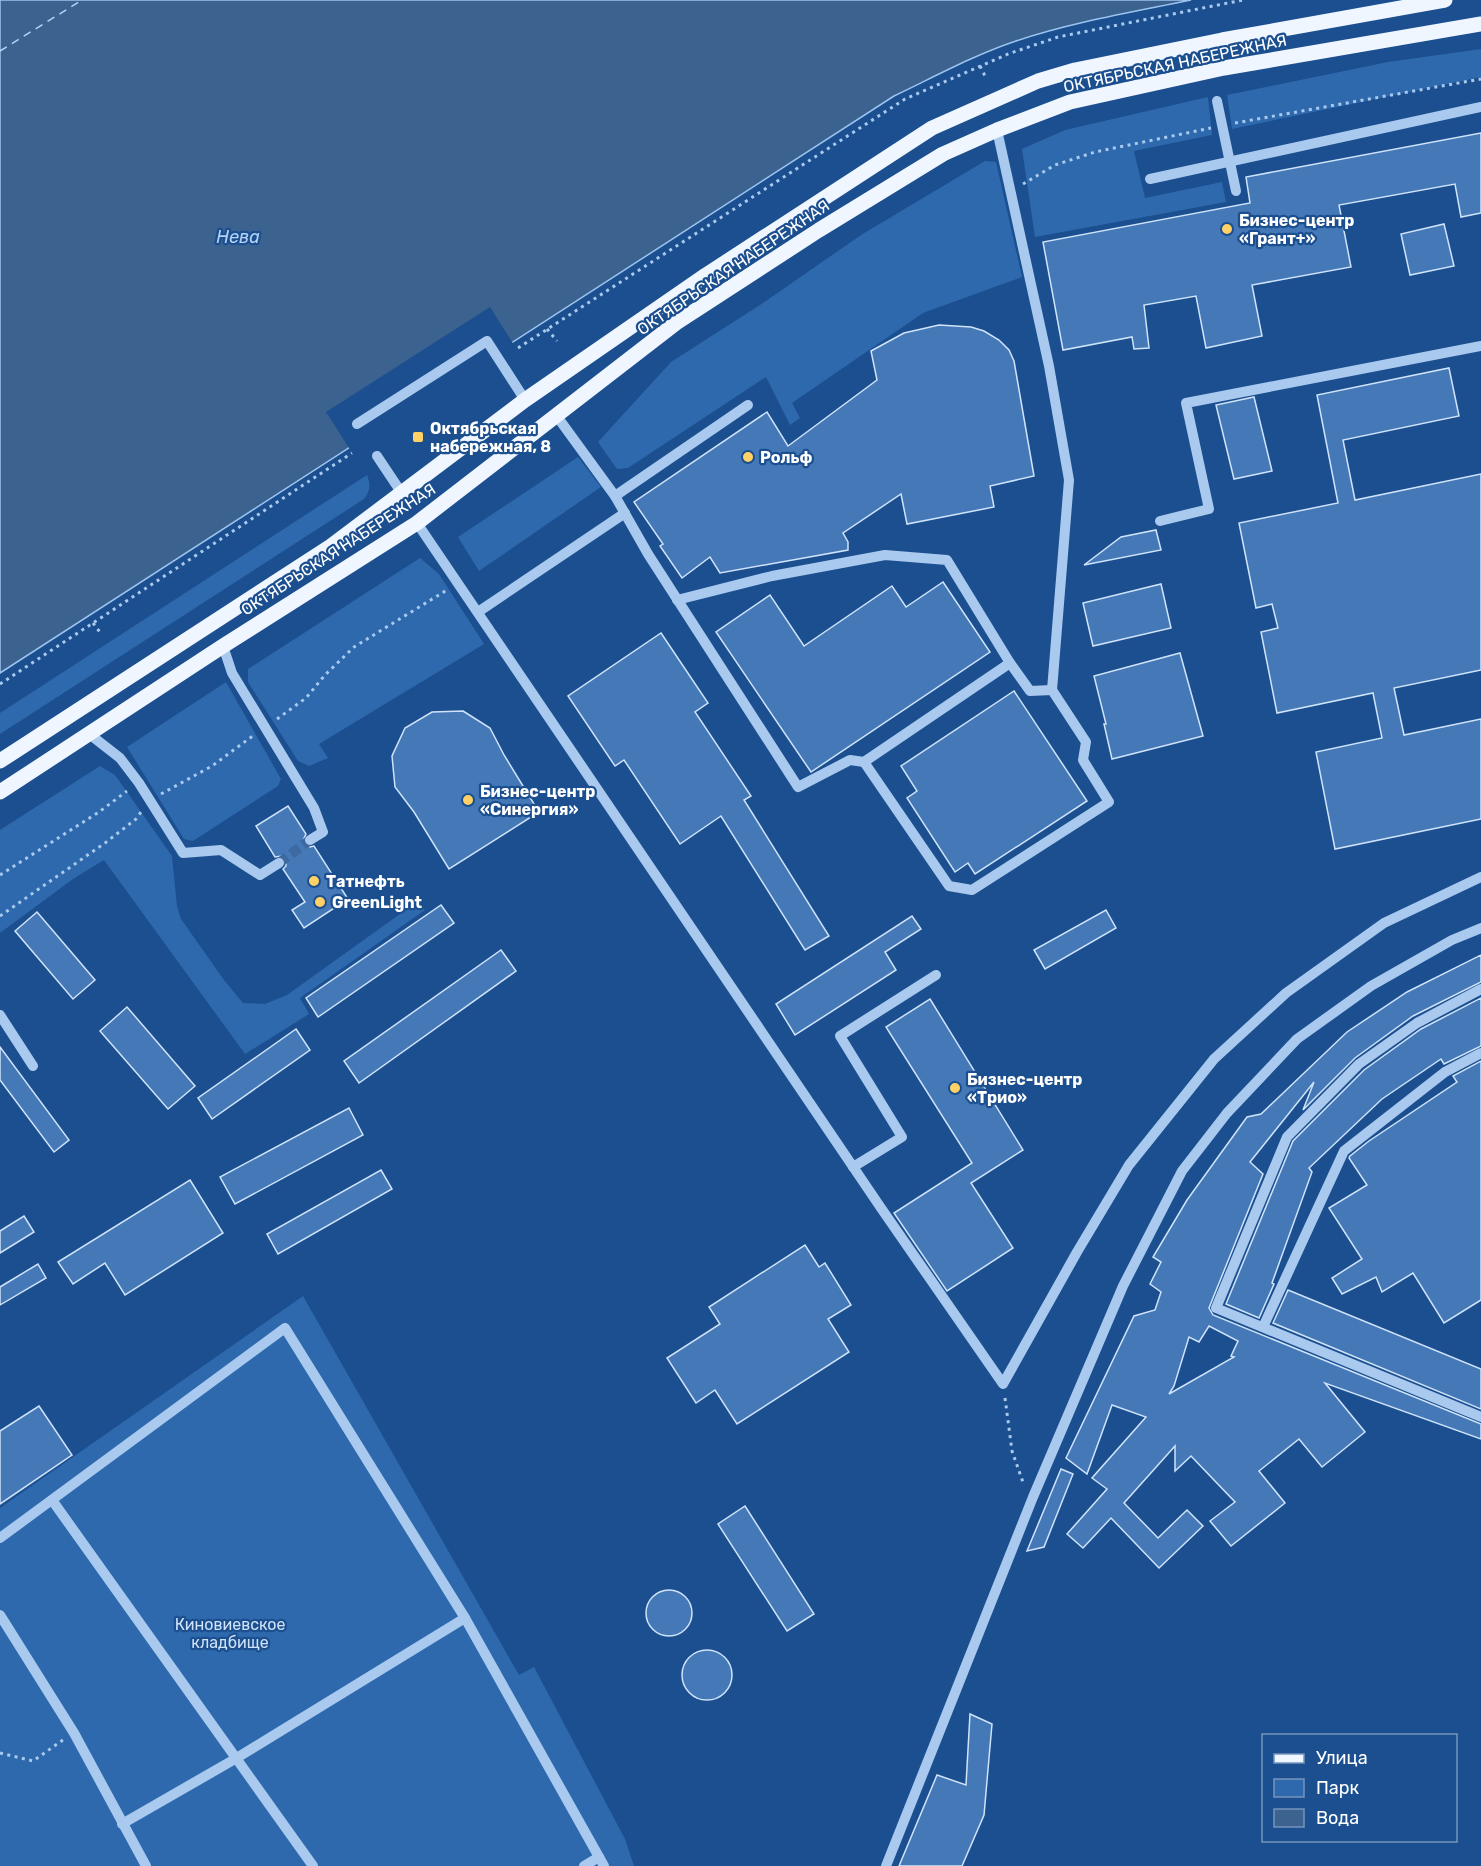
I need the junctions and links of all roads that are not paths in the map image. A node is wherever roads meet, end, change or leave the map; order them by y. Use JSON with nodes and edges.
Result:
{"nodes":[{"id":1,"x":1445,"y":0,"type":"edge"},
{"id":2,"x":1481,"y":24,"type":"edge"},
{"id":3,"x":1217,"y":101,"type":"dead end"},
{"id":4,"x":1481,"y":107,"type":"edge"},
{"id":5,"x":997,"y":130,"type":"junction"},
{"id":6,"x":1230,"y":162,"type":"junction"},
{"id":7,"x":1150,"y":179,"type":"dead end"},
{"id":8,"x":1236,"y":191,"type":"dead end"},
{"id":9,"x":1481,"y":346,"type":"edge"},
{"id":10,"x":525,"y":400,"type":"junction"},
{"id":11,"x":748,"y":405,"type":"dead end"},
{"id":12,"x":556,"y":415,"type":"junction"},
{"id":13,"x":357,"y":424,"type":"dead end"},
{"id":14,"x":377,"y":456,"type":"dead end"},
{"id":15,"x":401,"y":492,"type":"junction"},
{"id":16,"x":615,"y":496,"type":"junction"},
{"id":17,"x":626,"y":513,"type":"junction"},
{"id":18,"x":1160,"y":521,"type":"dead end"},
{"id":19,"x":417,"y":523,"type":"junction"},
{"id":20,"x":677,"y":600,"type":"junction"},
{"id":21,"x":478,"y":612,"type":"junction"},
{"id":22,"x":223,"y":646,"type":"junction"},
{"id":23,"x":1010,"y":663,"type":"junction"},
{"id":24,"x":1052,"y":690,"type":"junction"},
{"id":25,"x":88,"y":733,"type":"junction"},
{"id":26,"x":0,"y":761,"type":"edge"},
{"id":27,"x":864,"y":762,"type":"junction"},
{"id":28,"x":0,"y":792,"type":"edge"},
{"id":29,"x":310,"y":840,"type":"tunnel mouth"},
{"id":30,"x":279,"y":863,"type":"tunnel mouth"},
{"id":31,"x":1481,"y":877,"type":"edge"},
{"id":32,"x":1481,"y":928,"type":"edge"},
{"id":33,"x":936,"y":975,"type":"dead end"},
{"id":34,"x":1481,"y":989,"type":"edge"},
{"id":35,"x":0,"y":1015,"type":"edge"},
{"id":36,"x":1481,"y":1053,"type":"edge"},
{"id":37,"x":33,"y":1066,"type":"dead end"},
{"id":38,"x":853,"y":1167,"type":"junction"},
{"id":39,"x":1263,"y":1328,"type":"junction"},
{"id":40,"x":1481,"y":1417,"type":"edge"},
{"id":41,"x":52,"y":1500,"type":"junction"},
{"id":42,"x":0,"y":1538,"type":"edge"},
{"id":43,"x":0,"y":1615,"type":"edge"},
{"id":44,"x":465,"y":1618,"type":"junction"},
{"id":45,"x":235,"y":1759,"type":"junction"},
{"id":46,"x":122,"y":1824,"type":"junction"},
{"id":47,"x":601,"y":1862,"type":"edge"},
{"id":48,"x":146,"y":1866,"type":"edge"},
{"id":49,"x":313,"y":1866,"type":"edge"},
{"id":50,"x":584,"y":1866,"type":"edge"},
{"id":51,"x":886,"y":1866,"type":"edge"}],
"edges":[{"from":1,"to":10,"type":"main road","name":"ОКТЯБРЬСКАЯ НАБЕРЕЖНАЯ"},
{"from":2,"to":5,"type":"main road","name":"ОКТЯБРЬСКАЯ НАБЕРЕЖНАЯ"},
{"from":3,"to":6,"type":"street"},
{"from":4,"to":6,"type":"street"},
{"from":5,"to":12,"type":"main road","name":"ОКТЯБРЬСКАЯ НАБЕРЕЖНАЯ"},
{"from":5,"to":24,"type":"street"},
{"from":6,"to":7,"type":"street"},
{"from":6,"to":8,"type":"street"},
{"from":9,"to":18,"type":"street"},
{"from":10,"to":13,"type":"street"},
{"from":10,"to":15,"type":"main road","name":"ОКТЯБРЬСКАЯ НАБЕРЕЖНАЯ"},
{"from":11,"to":16,"type":"street"},
{"from":12,"to":16,"type":"street"},
{"from":12,"to":19,"type":"main road","name":"ОКТЯБРЬСКАЯ НАБЕРЕЖНАЯ"},
{"from":14,"to":15,"type":"street"},
{"from":15,"to":26,"type":"main road","name":"ОКТЯБРЬСКАЯ НАБЕРЕЖНАЯ"},
{"from":16,"to":17,"type":"street"},
{"from":17,"to":20,"type":"street"},
{"from":17,"to":21,"type":"street"},
{"from":19,"to":21,"type":"street"},
{"from":19,"to":22,"type":"main road","name":"ОКТЯБРЬСКАЯ НАБЕРЕЖНАЯ"},
{"from":20,"to":23,"type":"street"},
{"from":20,"to":27,"type":"street"},
{"from":21,"to":38,"type":"street"},
{"from":22,"to":25,"type":"main road","name":"ОКТЯБРЬСКАЯ НАБЕРЕЖНАЯ"},
{"from":22,"to":29,"type":"street"},
{"from":23,"to":24,"type":"street"},
{"from":23,"to":27,"type":"street"},
{"from":24,"to":27,"type":"street"},
{"from":25,"to":28,"type":"main road","name":"ОКТЯБРЬСКАЯ НАБЕРЕЖНАЯ"},
{"from":25,"to":30,"type":"street"},
{"from":31,"to":38,"type":"street"},
{"from":32,"to":51,"type":"street"},
{"from":33,"to":38,"type":"street"},
{"from":34,"to":39,"type":"street"},
{"from":35,"to":37,"type":"street"},
{"from":36,"to":39,"type":"street"},
{"from":39,"to":40,"type":"street"},
{"from":41,"to":42,"type":"street"},
{"from":41,"to":44,"type":"street"},
{"from":41,"to":45,"type":"street"},
{"from":43,"to":46,"type":"street"},
{"from":44,"to":45,"type":"street"},
{"from":44,"to":47,"type":"street"},
{"from":45,"to":46,"type":"street"},
{"from":45,"to":49,"type":"street"},
{"from":46,"to":48,"type":"street"},
{"from":47,"to":50,"type":"street"}]}
